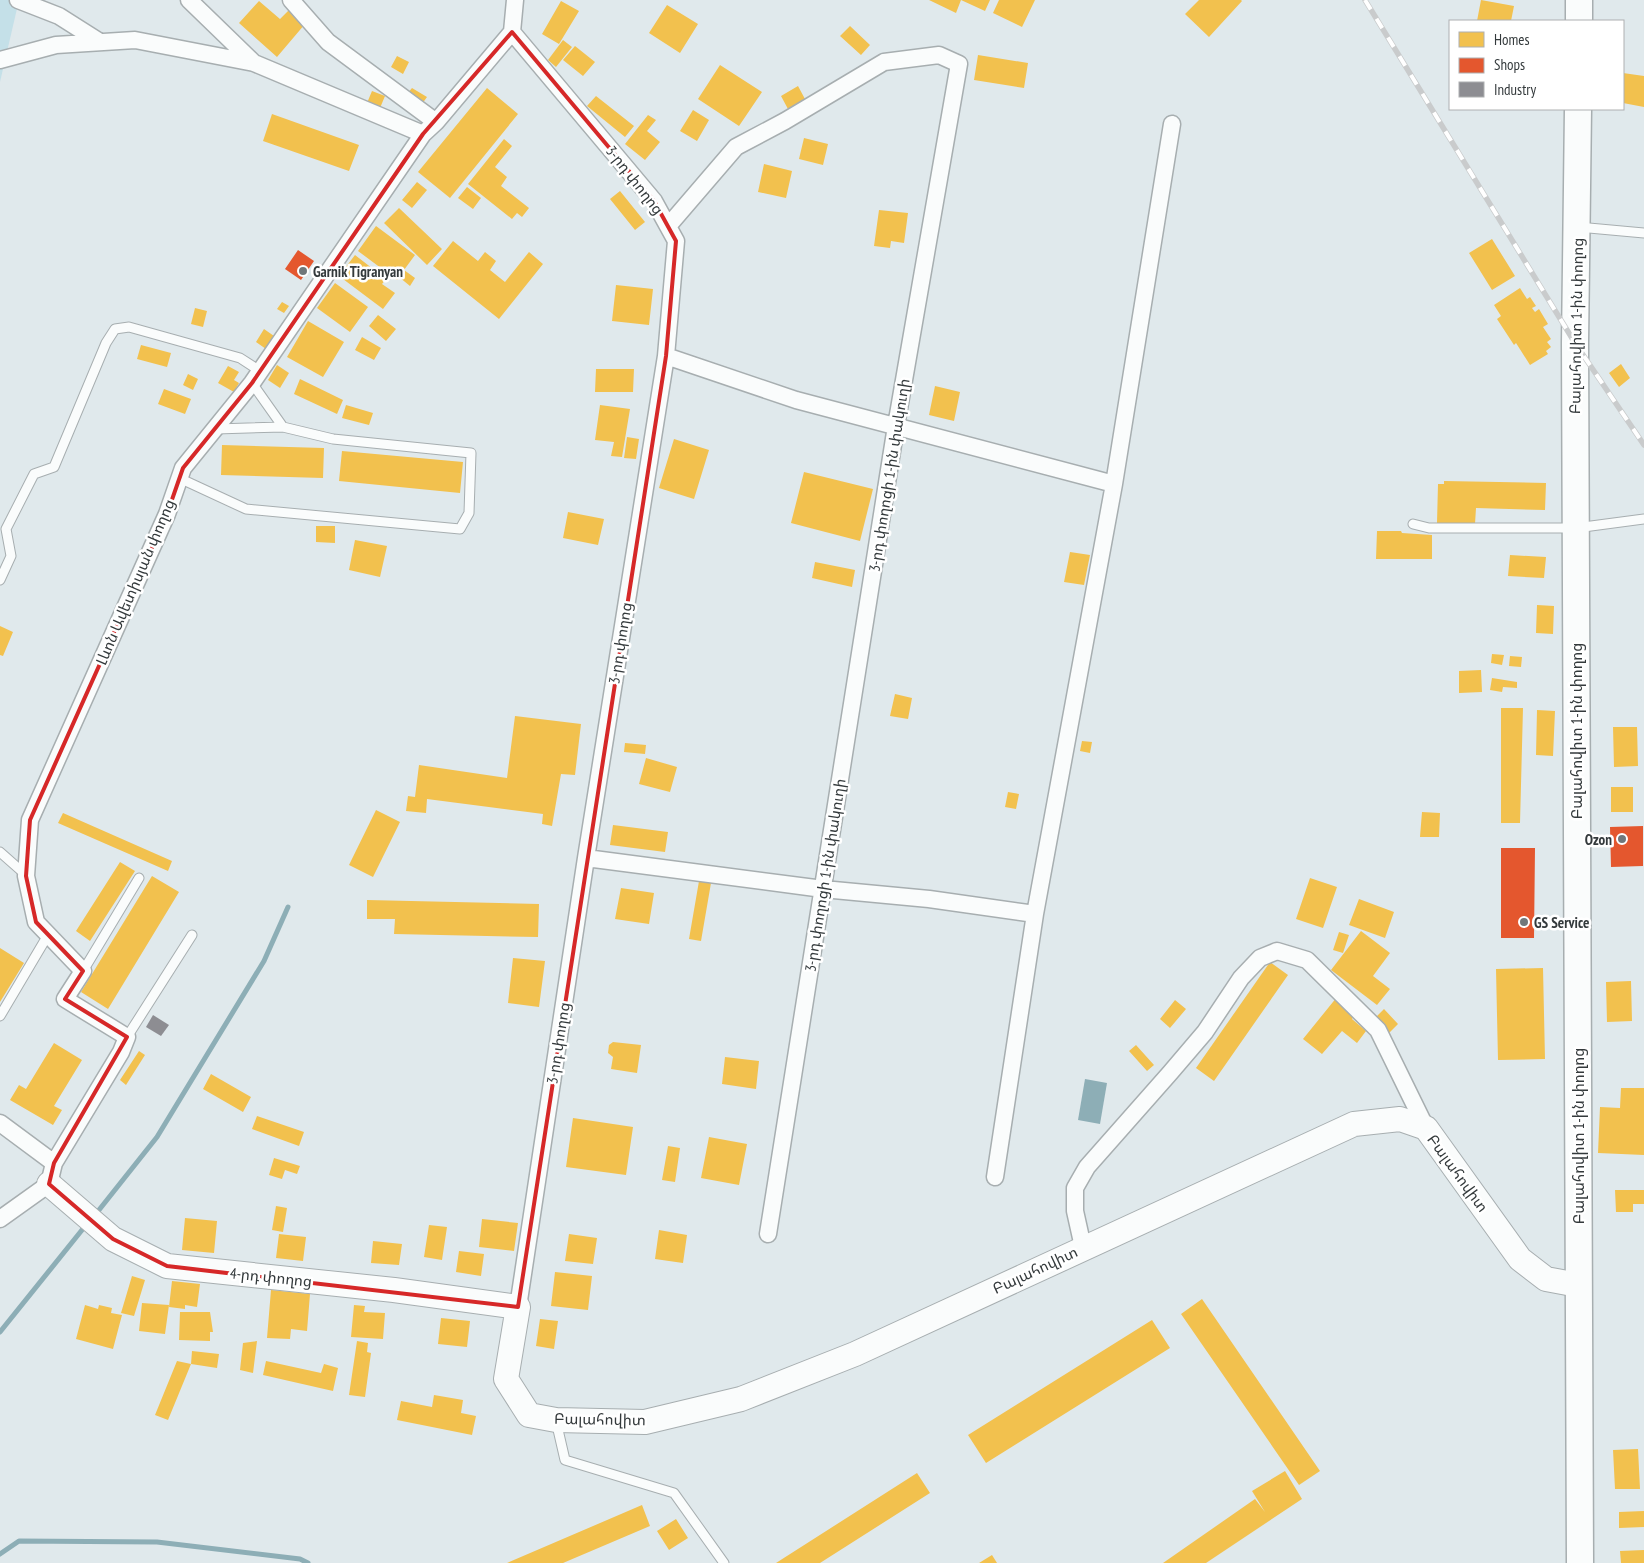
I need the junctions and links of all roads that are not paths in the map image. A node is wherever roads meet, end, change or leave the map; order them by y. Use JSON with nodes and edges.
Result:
{"nodes":[{"id":1,"x":18,"y":0,"type":"edge"},
{"id":2,"x":189,"y":0,"type":"edge"},
{"id":3,"x":291,"y":0,"type":"edge"},
{"id":4,"x":515,"y":0,"type":"edge"},
{"id":5,"x":1579,"y":0,"type":"edge"},
{"id":6,"x":1579,"y":20,"type":"edge"},
{"id":7,"x":512,"y":32,"type":"junction"},
{"id":8,"x":100,"y":42,"type":"junction"},
{"id":9,"x":0,"y":60,"type":"edge"},
{"id":10,"x":254,"y":63,"type":"junction"},
{"id":11,"x":1578,"y":110,"type":"edge"},
{"id":12,"x":436,"y":122,"type":"junction"},
{"id":13,"x":1172,"y":124,"type":"dead end"},
{"id":14,"x":423,"y":134,"type":"junction"},
{"id":15,"x":670,"y":226,"type":"junction"},
{"id":16,"x":1577,"y":227,"type":"junction"},
{"id":17,"x":1644,"y":233,"type":"edge"},
{"id":18,"x":666,"y":356,"type":"junction"},
{"id":19,"x":256,"y":377,"type":"junction"},
{"id":20,"x":896,"y":426,"type":"junction"},
{"id":21,"x":283,"y":427,"type":"junction"},
{"id":22,"x":213,"y":429,"type":"junction"},
{"id":23,"x":179,"y":478,"type":"junction"},
{"id":24,"x":1114,"y":484,"type":"junction"},
{"id":25,"x":1644,"y":519,"type":"edge"},
{"id":26,"x":1413,"y":524,"type":"dead end"},
{"id":27,"x":1576,"y":528,"type":"junction"},
{"id":28,"x":0,"y":580,"type":"edge"},
{"id":29,"x":0,"y":852,"type":"edge"},
{"id":30,"x":586,"y":858,"type":"junction"},
{"id":31,"x":26,"y":876,"type":"junction"},
{"id":32,"x":139,"y":878,"type":"dead end"},
{"id":33,"x":823,"y":889,"type":"junction"},
{"id":34,"x":1035,"y":914,"type":"junction"},
{"id":35,"x":48,"y":935,"type":"junction"},
{"id":36,"x":192,"y":935,"type":"dead end"},
{"id":37,"x":83,"y":971,"type":"junction"},
{"id":38,"x":0,"y":1016,"type":"edge"},
{"id":39,"x":127,"y":1037,"type":"junction"},
{"id":40,"x":0,"y":1123,"type":"edge"},
{"id":41,"x":1426,"y":1128,"type":"junction"},
{"id":42,"x":995,"y":1177,"type":"dead end"},
{"id":43,"x":54,"y":1179,"type":"junction"},
{"id":44,"x":0,"y":1219,"type":"edge"},
{"id":45,"x":768,"y":1234,"type":"dead end"},
{"id":46,"x":1083,"y":1247,"type":"junction"},
{"id":47,"x":1578,"y":1285,"type":"junction"},
{"id":48,"x":518,"y":1307,"type":"junction"},
{"id":49,"x":556,"y":1420,"type":"junction"},
{"id":50,"x":724,"y":1563,"type":"edge"},
{"id":51,"x":1580,"y":1563,"type":"edge"}],
"edges":[{"from":1,"to":8,"type":"street"},
{"from":2,"to":10,"type":"street"},
{"from":3,"to":12,"type":"street"},
{"from":4,"to":7,"type":"street"},
{"from":5,"to":6,"type":"main road"},
{"from":7,"to":12,"type":"street","name":"Լևոն Ավետիսյան փողոց"},
{"from":7,"to":15,"type":"street","name":"3-րդ փողոց"},
{"from":8,"to":9,"type":"street"},
{"from":8,"to":10,"type":"street"},
{"from":10,"to":14,"type":"street"},
{"from":11,"to":16,"type":"main road","name":"Բալահովիտ 1-ին փողոց"},
{"from":12,"to":14,"type":"street","name":"Լևոն Ավետիսյան փողոց"},
{"from":13,"to":24,"type":"street"},
{"from":14,"to":19,"type":"street","name":"Լևոն Ավետիսյան փողոց"},
{"from":15,"to":18,"type":"street","name":"3-րդ փողոց"},
{"from":15,"to":20,"type":"street","name":"3-րդ փողոցի 1-ին փակուղի"},
{"from":16,"to":17,"type":"lane"},
{"from":16,"to":27,"type":"main road","name":"Բալահովիտ 1-ին փողոց"},
{"from":18,"to":20,"type":"street"},
{"from":18,"to":30,"type":"street","name":"3-րդ փողոց"},
{"from":19,"to":21,"type":"lane"},
{"from":19,"to":22,"type":"street","name":"Լևոն Ավետիսյան փողոց"},
{"from":19,"to":28,"type":"lane"},
{"from":20,"to":24,"type":"street"},
{"from":20,"to":33,"type":"street","name":"3-րդ փողոցի 1-ին փակուղի"},
{"from":21,"to":22,"type":"lane"},
{"from":21,"to":23,"type":"lane"},
{"from":22,"to":23,"type":"street","name":"Լևոն Ավետիսյան փողոց"},
{"from":23,"to":31,"type":"street","name":"Լևոն Ավետիսյան փողոց"},
{"from":24,"to":34,"type":"street"},
{"from":25,"to":27,"type":"lane"},
{"from":26,"to":27,"type":"lane"},
{"from":27,"to":47,"type":"main road","name":"Բալահովիտ 1-ին փողոց"},
{"from":29,"to":31,"type":"lane"},
{"from":30,"to":33,"type":"street"},
{"from":30,"to":48,"type":"street","name":"3-րդ փողոց"},
{"from":31,"to":35,"type":"street","name":"Լևոն Ավետիսյան փողոց"},
{"from":32,"to":37,"type":"lane"},
{"from":33,"to":34,"type":"street"},
{"from":33,"to":45,"type":"street","name":"3-րդ փողոցի 1-ին փակուղի"},
{"from":34,"to":42,"type":"street"},
{"from":35,"to":37,"type":"street","name":"Լևոն Ավետիսյան փողոց"},
{"from":35,"to":38,"type":"lane"},
{"from":36,"to":39,"type":"lane"},
{"from":37,"to":39,"type":"street"},
{"from":39,"to":43,"type":"street"},
{"from":40,"to":43,"type":"street"},
{"from":41,"to":46,"type":"street","name":"Բալահովիտ"},
{"from":41,"to":46,"type":"street"},
{"from":41,"to":47,"type":"street","name":"Բալահովիտ"},
{"from":43,"to":44,"type":"street"},
{"from":43,"to":48,"type":"street","name":"4-րդ փողոց"},
{"from":46,"to":49,"type":"street","name":"Բալահովիտ"},
{"from":47,"to":51,"type":"main road","name":"Բալահովիտ 1-ին փողոց"},
{"from":48,"to":49,"type":"street","name":"Բալահովիտ"},
{"from":49,"to":50,"type":"lane"}]}
